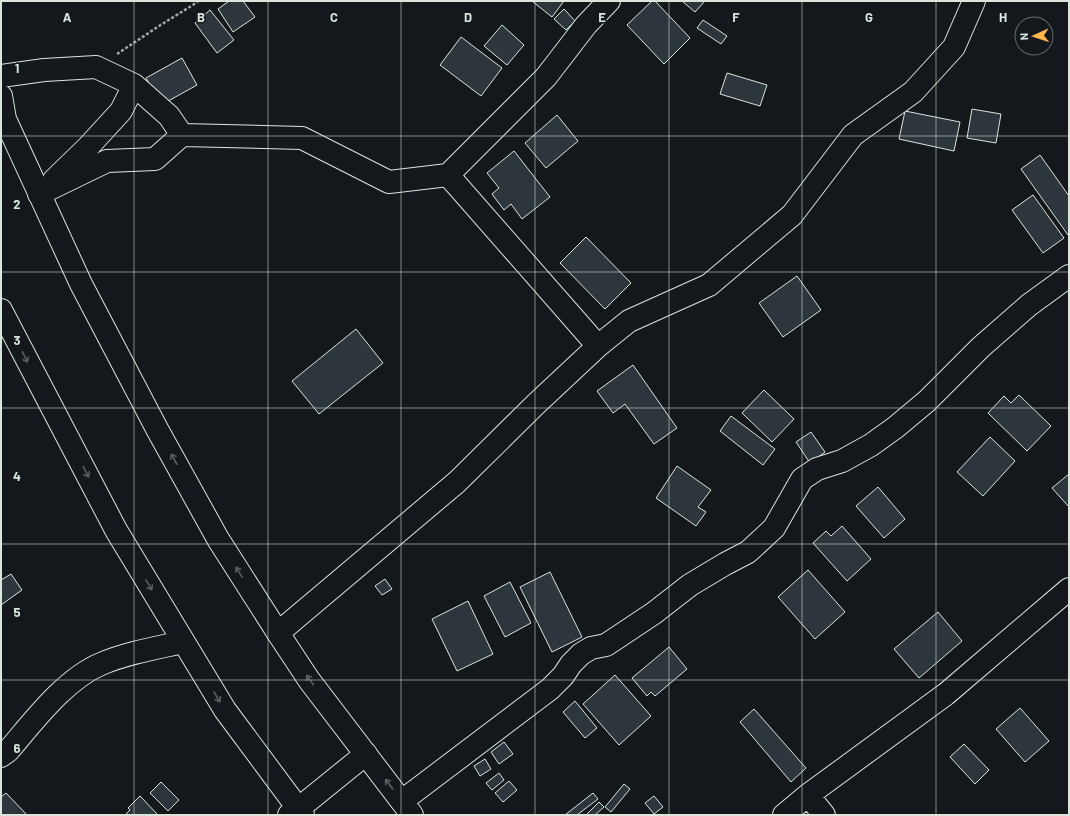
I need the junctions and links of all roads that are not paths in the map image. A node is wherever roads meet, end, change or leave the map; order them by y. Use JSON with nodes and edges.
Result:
{"nodes":[{"id":1,"x":609,"y":1,"type":"edge"},
{"id":2,"x":974,"y":1,"type":"edge"},
{"id":3,"x":1,"y":76,"type":"edge"},
{"id":4,"x":134,"y":85,"type":"junction"},
{"id":5,"x":1,"y":96,"type":"edge"},
{"id":6,"x":182,"y":135,"type":"junction"},
{"id":7,"x":448,"y":175,"type":"junction"},
{"id":8,"x":39,"y":194,"type":"junction"},
{"id":9,"x":1069,"y":276,"type":"edge"},
{"id":10,"x":1,"y":310,"type":"edge"},
{"id":11,"x":598,"y":346,"type":"junction"},
{"id":12,"x":1069,"y":589,"type":"edge"},
{"id":13,"x":278,"y":633,"type":"junction"},
{"id":14,"x":183,"y":642,"type":"junction"},
{"id":15,"x":366,"y":754,"type":"junction"},
{"id":16,"x":1,"y":756,"type":"edge"},
{"id":17,"x":808,"y":795,"type":"junction"},
{"id":18,"x":407,"y":808,"type":"edge"},
{"id":19,"x":297,"y":813,"type":"edge"},
{"id":20,"x":784,"y":815,"type":"edge"},
{"id":21,"x":824,"y":815,"type":"edge"}],
"edges":[{"from":1,"to":7,"type":"main road"},
{"from":2,"to":11,"type":"main road"},
{"from":3,"to":4,"type":"main road"},
{"from":4,"to":6,"type":"main road"},
{"from":4,"to":8,"type":"main road"},
{"from":5,"to":8,"type":"main road"},
{"from":6,"to":7,"type":"main road"},
{"from":6,"to":8,"type":"main road"},
{"from":7,"to":11,"type":"main road"},
{"from":13,"to":8,"type":"main road","one_way":true},
{"from":9,"to":18,"type":"main road"},
{"from":10,"to":14,"type":"main road","one_way":true},
{"from":11,"to":13,"type":"main road"},
{"from":12,"to":17,"type":"main road"},
{"from":15,"to":13,"type":"main road","one_way":true},
{"from":14,"to":16,"type":"main road"},
{"from":14,"to":19,"type":"main road","one_way":true},
{"from":18,"to":15,"type":"main road","one_way":true},
{"from":15,"to":19,"type":"main road"},
{"from":17,"to":20,"type":"main road"},
{"from":17,"to":21,"type":"main road"}]}
